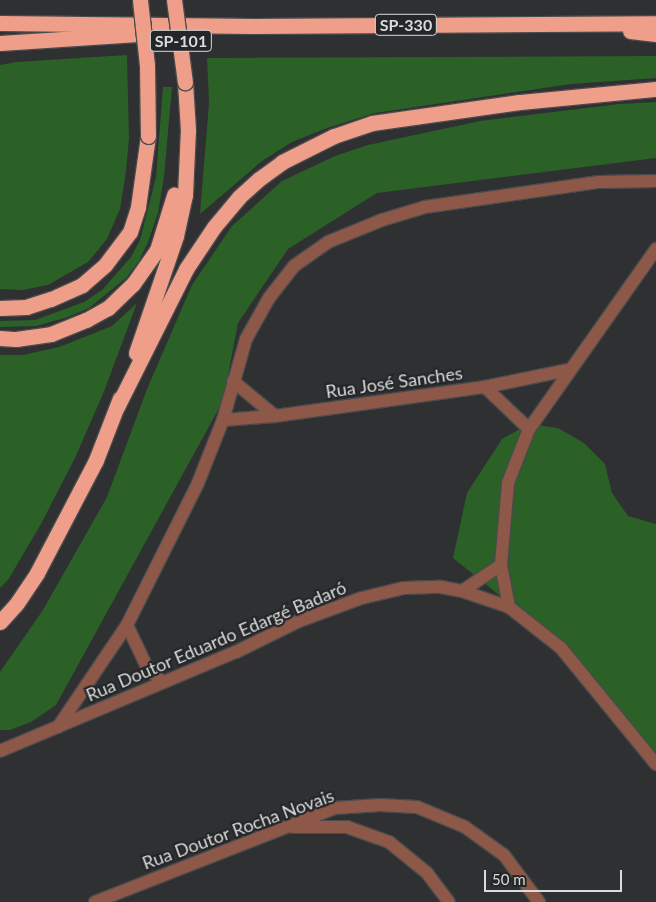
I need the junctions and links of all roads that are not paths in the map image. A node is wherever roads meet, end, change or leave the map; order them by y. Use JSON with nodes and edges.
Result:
{"nodes":[{"id":1,"x":140,"y":0,"type":"edge"},
{"id":2,"x":174,"y":0,"type":"edge"},
{"id":3,"x":0,"y":23,"type":"edge"},
{"id":4,"x":656,"y":23,"type":"edge"},
{"id":5,"x":559,"y":24,"type":"junction"},
{"id":6,"x":253,"y":26,"type":"junction"},
{"id":7,"x":656,"y":34,"type":"edge"},
{"id":8,"x":0,"y":43,"type":"edge"},
{"id":9,"x":656,"y":90,"type":"edge"},
{"id":10,"x":188,"y":130,"type":"junction"},
{"id":11,"x":656,"y":181,"type":"edge"},
{"id":12,"x":656,"y":249,"type":"edge"},
{"id":13,"x":0,"y":308,"type":"edge"},
{"id":14,"x":0,"y":338,"type":"edge"},
{"id":15,"x":568,"y":370,"type":"junction"},
{"id":16,"x":233,"y":381,"type":"junction"},
{"id":17,"x":485,"y":387,"type":"junction"},
{"id":18,"x":117,"y":407,"type":"junction"},
{"id":19,"x":275,"y":416,"type":"junction"},
{"id":20,"x":223,"y":420,"type":"junction"},
{"id":21,"x":529,"y":429,"type":"junction"},
{"id":22,"x":501,"y":565,"type":"junction"},
{"id":23,"x":462,"y":591,"type":"junction"},
{"id":24,"x":509,"y":607,"type":"junction"},
{"id":25,"x":0,"y":622,"type":"edge"},
{"id":26,"x":127,"y":625,"type":"junction"},
{"id":27,"x":162,"y":682,"type":"junction"},
{"id":28,"x":58,"y":726,"type":"junction"},
{"id":29,"x":0,"y":751,"type":"edge"},
{"id":30,"x":656,"y":764,"type":"edge"},
{"id":31,"x":285,"y":827,"type":"junction"},
{"id":32,"x":95,"y":902,"type":"edge"},
{"id":33,"x":449,"y":902,"type":"edge"},
{"id":34,"x":539,"y":902,"type":"edge"}],
"edges":[{"from":1,"to":13,"type":"highway","bridge":true},
{"from":2,"to":10,"type":"highway","number":"SP-101","bridge":true},
{"from":3,"to":6,"type":"highway","number":"SP-330"},
{"from":4,"to":5,"type":"highway","number":"SP-330"},
{"from":5,"to":6,"type":"highway","number":"SP-330"},
{"from":5,"to":7,"type":"highway"},
{"from":6,"to":8,"type":"highway"},
{"from":9,"to":18,"type":"highway"},
{"from":10,"to":14,"type":"highway"},
{"from":10,"to":18,"type":"highway"},
{"from":11,"to":16,"type":"street"},
{"from":12,"to":15,"type":"street"},
{"from":15,"to":17,"type":"street","name":"Rua José Sanches"},
{"from":15,"to":21,"type":"street"},
{"from":16,"to":19,"type":"street"},
{"from":16,"to":20,"type":"street"},
{"from":17,"to":19,"type":"street","name":"Rua José Sanches"},
{"from":17,"to":21,"type":"street"},
{"from":18,"to":25,"type":"highway"},
{"from":19,"to":20,"type":"street","name":"Rua José Sanches"},
{"from":20,"to":26,"type":"street"},
{"from":21,"to":22,"type":"street"},
{"from":22,"to":23,"type":"street"},
{"from":22,"to":24,"type":"street"},
{"from":23,"to":24,"type":"street","name":"Rua Doutor Eduardo Edargé Badaró"},
{"from":23,"to":27,"type":"street","name":"Rua Doutor Eduardo Edargé Badaró"},
{"from":24,"to":30,"type":"street","name":"Rua Doutor Eduardo Edargé Badaró"},
{"from":26,"to":27,"type":"street"},
{"from":26,"to":28,"type":"street"},
{"from":27,"to":28,"type":"street","name":"Rua Doutor Eduardo Edargé Badaró"},
{"from":28,"to":29,"type":"street","name":"Rua Doutor Eduardo Edargé Badaró"},
{"from":31,"to":32,"type":"street","name":"Rua Doutor Rocha Novais"},
{"from":31,"to":33,"type":"street"},
{"from":31,"to":34,"type":"street","name":"Rua Doutor Rocha Novais"}]}
